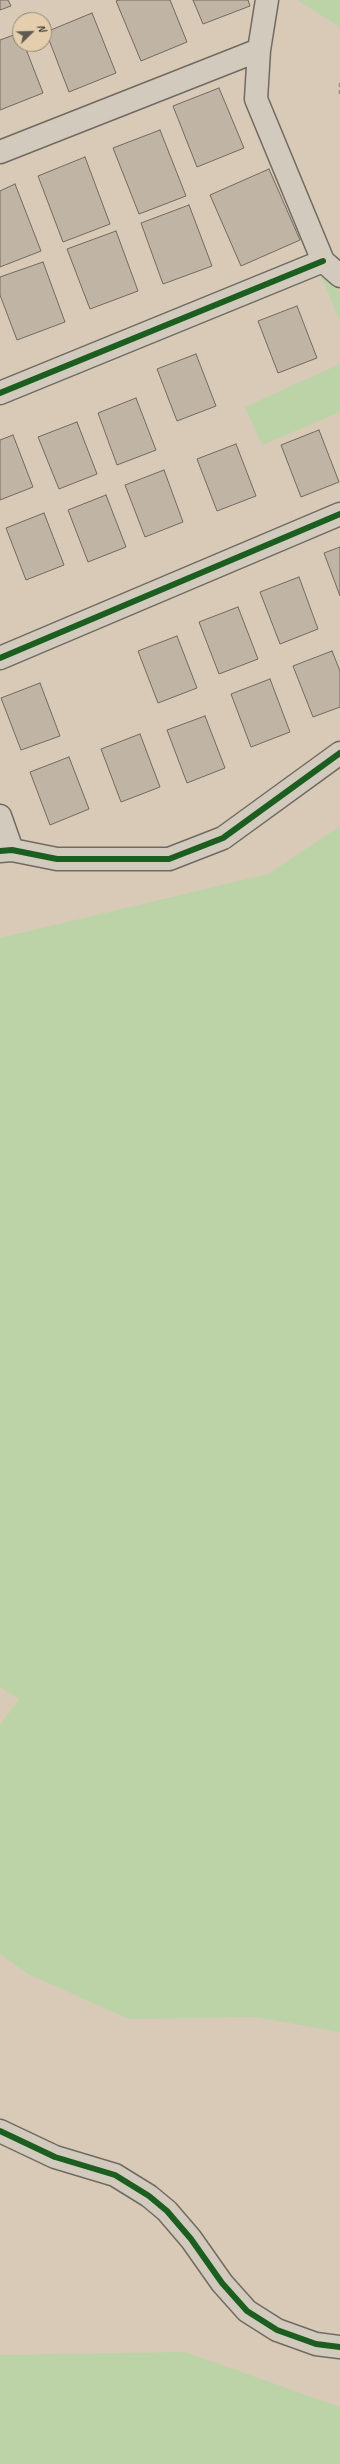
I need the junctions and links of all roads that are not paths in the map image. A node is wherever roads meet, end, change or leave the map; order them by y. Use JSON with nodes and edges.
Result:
{"nodes":[{"id":1,"x":267,"y":0,"type":"edge"},
{"id":2,"x":259,"y":50,"type":"junction"},
{"id":3,"x":0,"y":152,"type":"edge"},
{"id":4,"x":323,"y":261,"type":"junction"},
{"id":5,"x":340,"y":276,"type":"edge"},
{"id":6,"x":0,"y":393,"type":"edge"},
{"id":7,"x":340,"y":514,"type":"edge"},
{"id":8,"x":0,"y":658,"type":"edge"},
{"id":9,"x":340,"y":753,"type":"edge"},
{"id":10,"x":0,"y":816,"type":"edge"},
{"id":11,"x":6,"y":851,"type":"edge"},
{"id":12,"x":0,"y":2131,"type":"edge"},
{"id":13,"x":340,"y":2347,"type":"edge"}],
"edges":[{"from":1,"to":2,"type":"street"},
{"from":2,"to":3,"type":"street"},
{"from":2,"to":4,"type":"street"},
{"from":4,"to":5,"type":"street"},
{"from":4,"to":6,"type":"street"},
{"from":7,"to":8,"type":"street"},
{"from":9,"to":11,"type":"street"},
{"from":10,"to":11,"type":"street"},
{"from":12,"to":13,"type":"street"}]}
